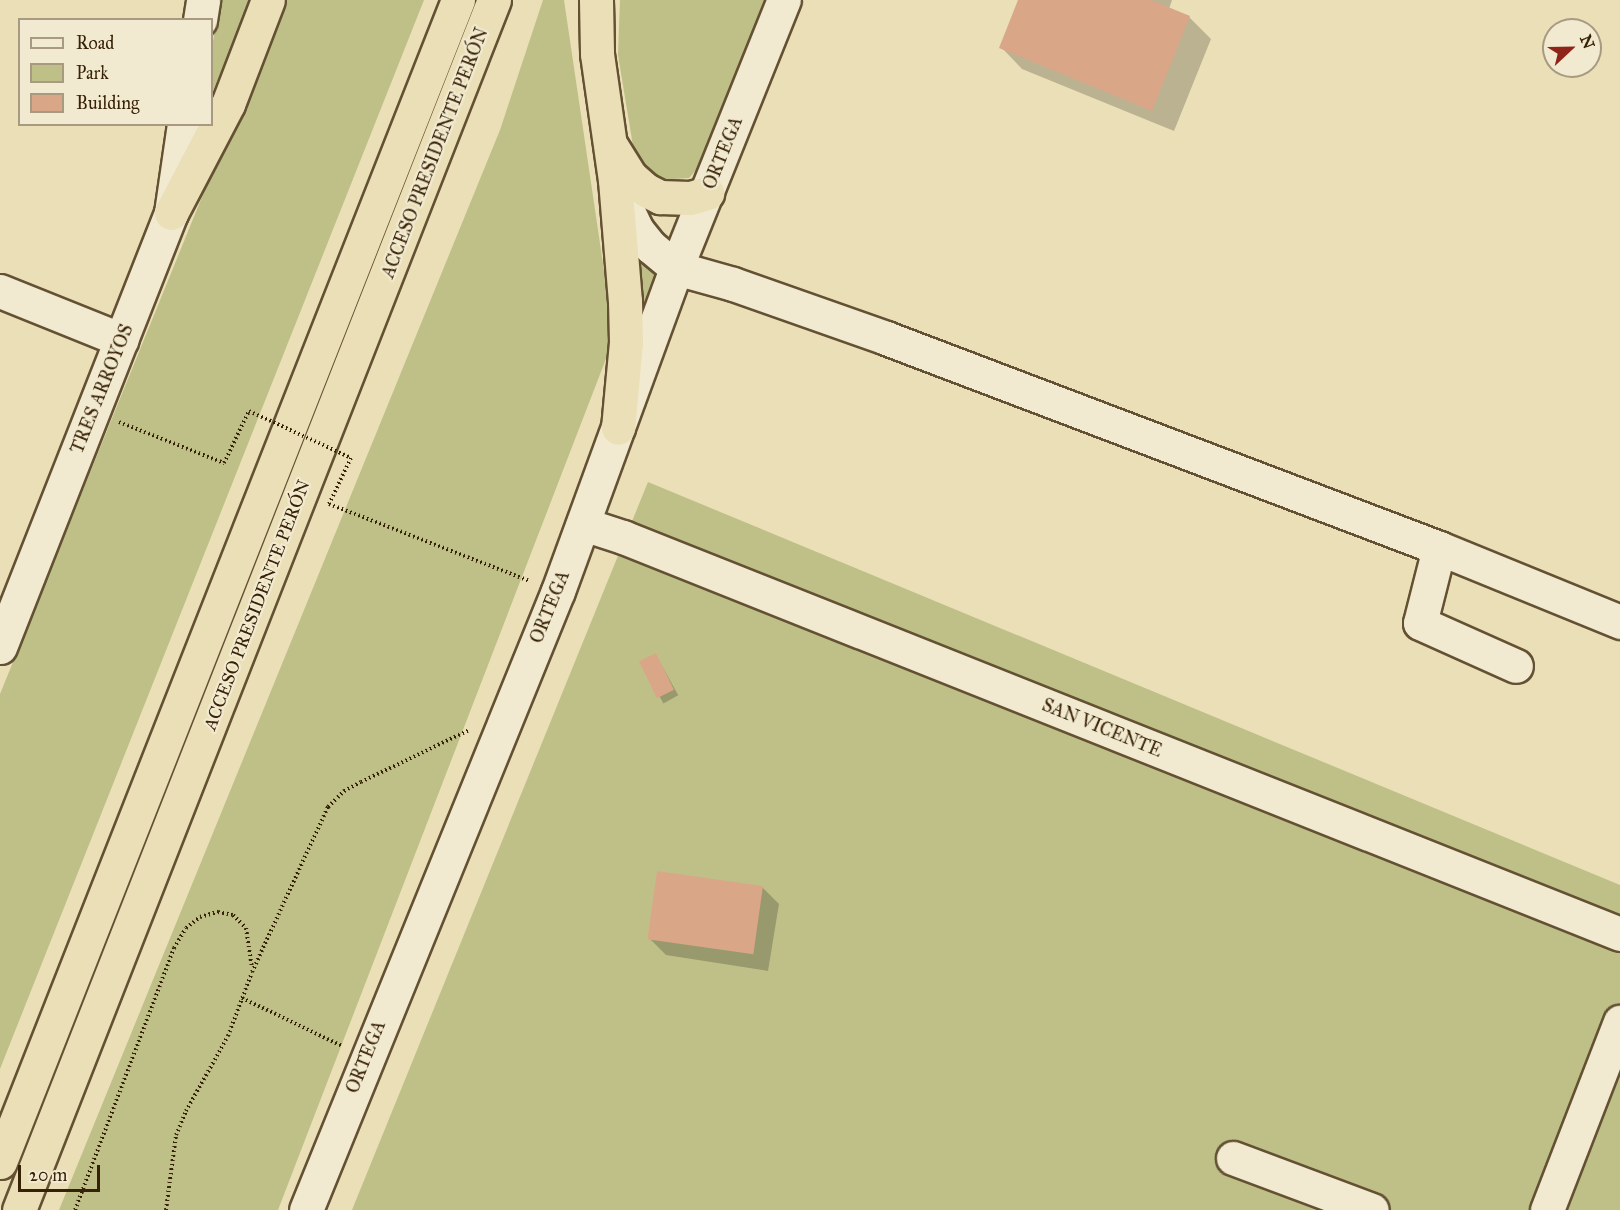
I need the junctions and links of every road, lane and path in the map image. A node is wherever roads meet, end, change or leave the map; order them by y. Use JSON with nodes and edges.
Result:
{"nodes":[{"id":1,"x":203,"y":0,"type":"edge"},
{"id":2,"x":268,"y":0,"type":"edge"},
{"id":3,"x":458,"y":0,"type":"edge"},
{"id":4,"x":494,"y":0,"type":"edge"},
{"id":5,"x":596,"y":0,"type":"edge"},
{"id":6,"x":784,"y":0,"type":"edge"},
{"id":7,"x":200,"y":18,"type":"edge"},
{"id":8,"x":184,"y":126,"type":"edge"},
{"id":9,"x":609,"y":140,"type":"junction"},
{"id":10,"x":615,"y":180,"type":"junction"},
{"id":11,"x":707,"y":193,"type":"junction"},
{"id":12,"x":171,"y":213,"type":"junction"},
{"id":13,"x":676,"y":268,"type":"junction"},
{"id":14,"x":0,"y":291,"type":"edge"},
{"id":15,"x":122,"y":340,"type":"junction"},
{"id":16,"x":93,"y":412,"type":"junction"},
{"id":17,"x":618,"y":428,"type":"junction"},
{"id":18,"x":583,"y":524,"type":"junction"},
{"id":19,"x":1439,"y":548,"type":"junction"},
{"id":20,"x":558,"y":591,"type":"junction"},
{"id":21,"x":1620,"y":622,"type":"edge"},
{"id":22,"x":1,"y":640,"type":"edge"},
{"id":23,"x":1516,"y":666,"type":"dead end"},
{"id":24,"x":508,"y":710,"type":"junction"},
{"id":25,"x":1620,"y":934,"type":"edge"},
{"id":26,"x":252,"y":972,"type":"junction"},
{"id":27,"x":243,"y":998,"type":"junction"},
{"id":28,"x":1620,"y":1022,"type":"edge"},
{"id":29,"x":366,"y":1058,"type":"junction"},
{"id":30,"x":1233,"y":1158,"type":"dead end"},
{"id":31,"x":0,"y":1162,"type":"edge"},
{"id":32,"x":19,"y":1210,"type":"edge"},
{"id":33,"x":75,"y":1210,"type":"edge"},
{"id":34,"x":166,"y":1210,"type":"edge"},
{"id":35,"x":306,"y":1210,"type":"edge"},
{"id":36,"x":1372,"y":1210,"type":"edge"},
{"id":37,"x":1547,"y":1210,"type":"edge"}],
"edges":[{"from":1,"to":7,"type":"street"},
{"from":2,"to":12,"type":"highway"},
{"from":3,"to":31,"type":"highway","name":"ACCESO PRESIDENTE PERÓN"},
{"from":4,"to":32,"type":"highway","name":"ACCESO PRESIDENTE PERÓN"},
{"from":5,"to":9,"type":"highway"},
{"from":6,"to":11,"type":"street","name":"ORTEGA"},
{"from":8,"to":12,"type":"street","name":"TRES ARROYOS"},
{"from":9,"to":10,"type":"highway"},
{"from":9,"to":11,"type":"highway"},
{"from":10,"to":13,"type":"street"},
{"from":10,"to":17,"type":"highway"},
{"from":11,"to":13,"type":"street","name":"ORTEGA"},
{"from":12,"to":15,"type":"street","name":"TRES ARROYOS"},
{"from":13,"to":17,"type":"street","name":"ORTEGA"},
{"from":13,"to":19,"type":"street"},
{"from":14,"to":15,"type":"street"},
{"from":15,"to":16,"type":"street","name":"TRES ARROYOS"},
{"from":16,"to":20,"type":"path","bridge":true},
{"from":16,"to":22,"type":"street","name":"TRES ARROYOS"},
{"from":17,"to":18,"type":"street","name":"ORTEGA"},
{"from":18,"to":20,"type":"street","name":"ORTEGA"},
{"from":18,"to":25,"type":"street","name":"SAN VICENTE"},
{"from":19,"to":21,"type":"street"},
{"from":19,"to":23,"type":"street"},
{"from":20,"to":24,"type":"street","name":"ORTEGA"},
{"from":24,"to":26,"type":"path"},
{"from":24,"to":29,"type":"street","name":"ORTEGA"},
{"from":26,"to":27,"type":"path"},
{"from":26,"to":33,"type":"path"},
{"from":27,"to":29,"type":"path"},
{"from":27,"to":34,"type":"path"},
{"from":28,"to":37,"type":"street"},
{"from":29,"to":35,"type":"street","name":"ORTEGA"},
{"from":30,"to":36,"type":"street"}]}
